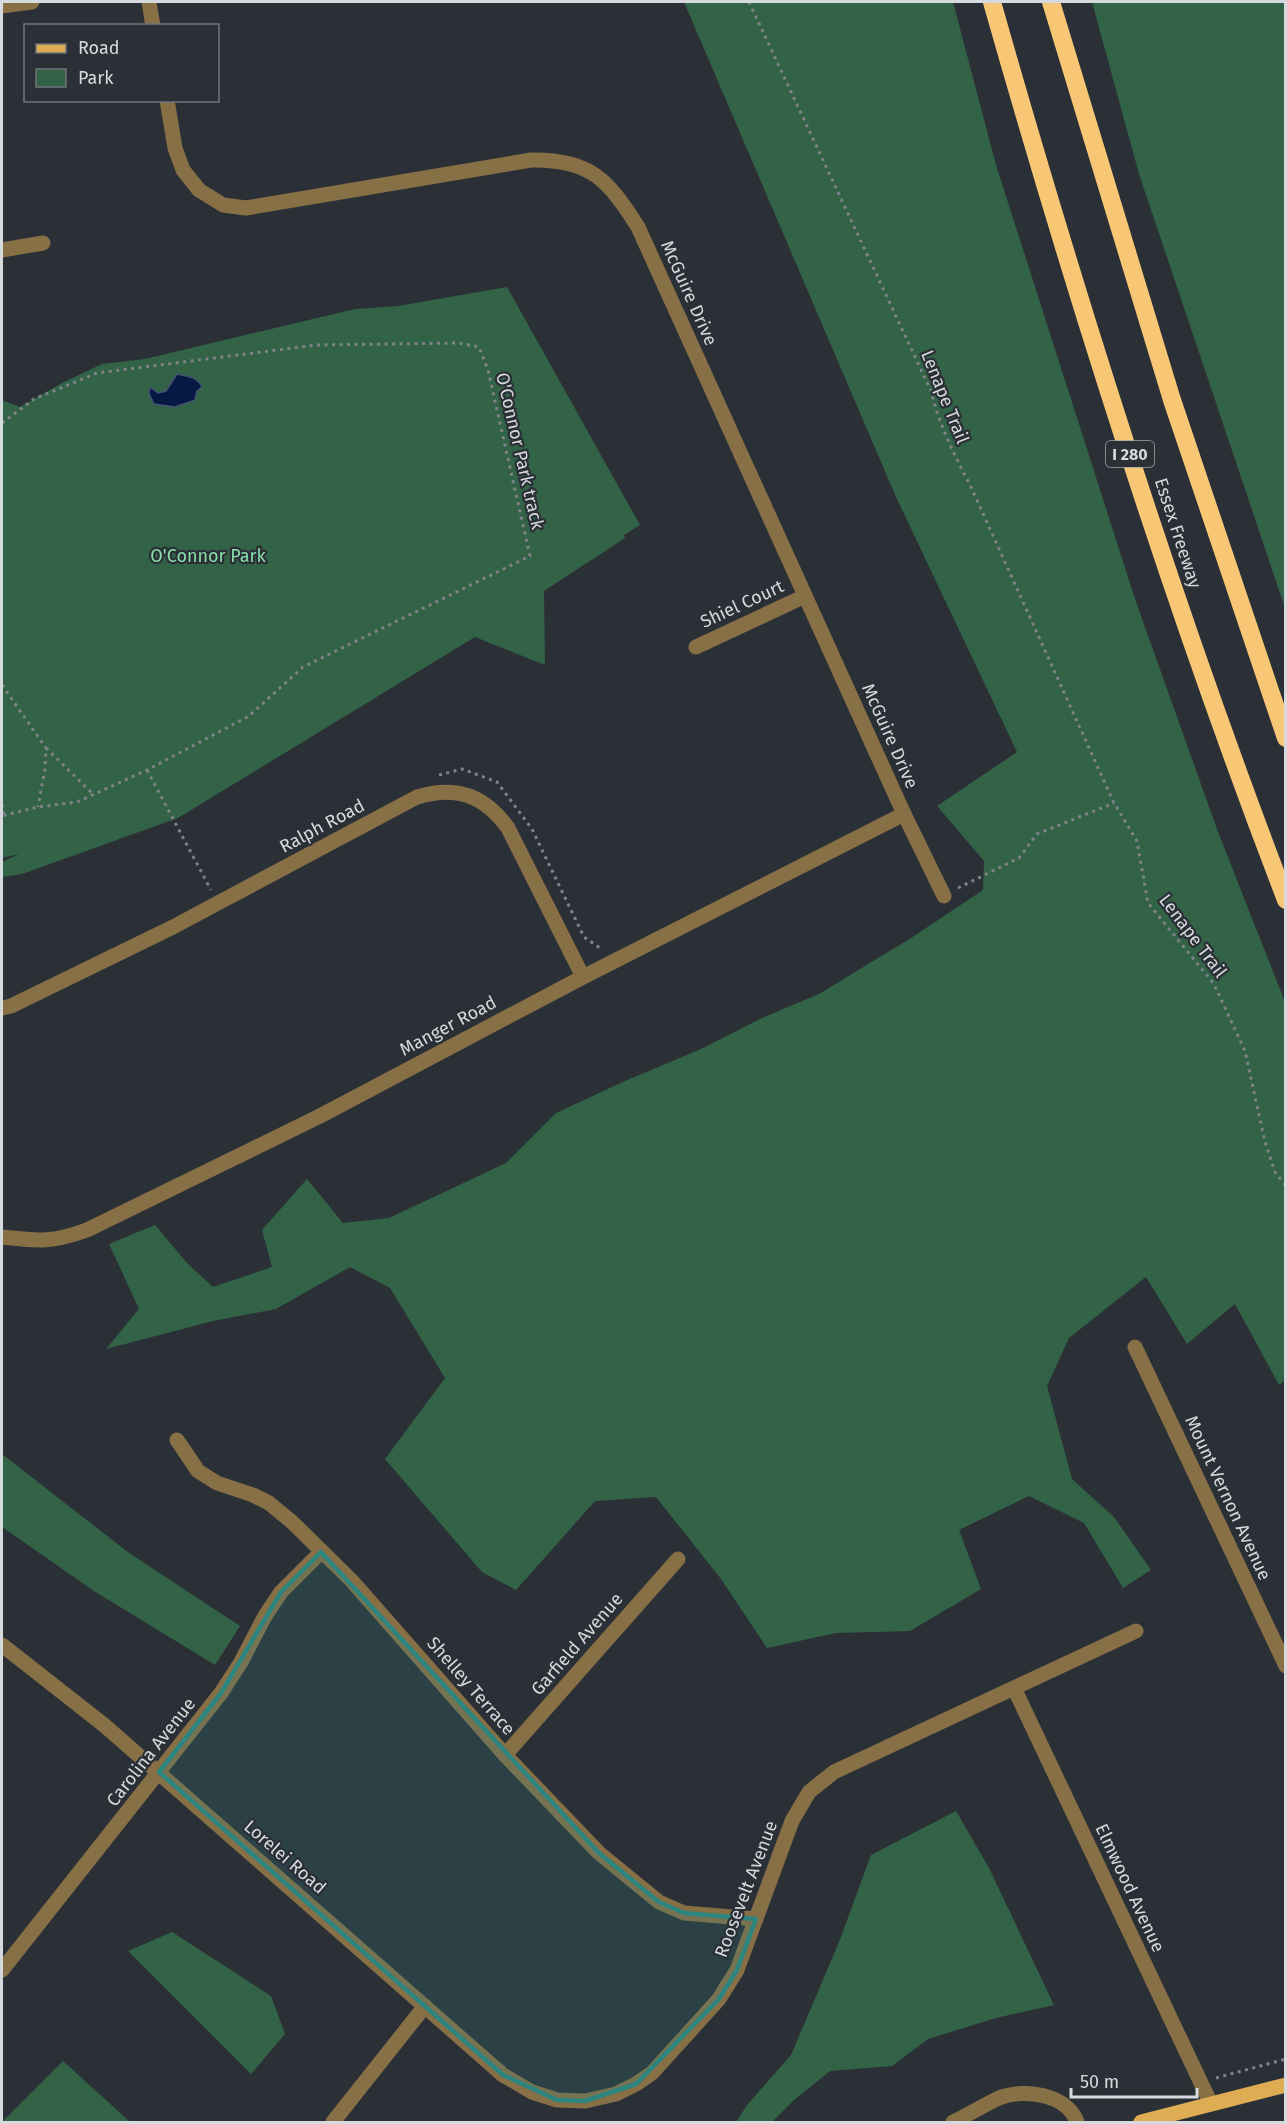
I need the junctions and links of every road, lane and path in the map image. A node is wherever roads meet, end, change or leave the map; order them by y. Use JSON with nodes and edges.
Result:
{"nodes":[{"id":1,"x":32,"y":2,"type":"edge"},
{"id":2,"x":149,"y":2,"type":"edge"},
{"id":3,"x":749,"y":2,"type":"edge"},
{"id":4,"x":992,"y":2,"type":"edge"},
{"id":5,"x":1051,"y":2,"type":"edge"},
{"id":6,"x":2,"y":6,"type":"edge"},
{"id":7,"x":153,"y":24,"type":"edge"},
{"id":8,"x":167,"y":102,"type":"edge"},
{"id":9,"x":43,"y":243,"type":"dead end"},
{"id":10,"x":2,"y":250,"type":"edge"},
{"id":11,"x":2,"y":423,"type":"edge"},
{"id":12,"x":805,"y":596,"type":"junction"},
{"id":13,"x":696,"y":647,"type":"dead end"},
{"id":14,"x":2,"y":684,"type":"edge"},
{"id":15,"x":1286,"y":738,"type":"edge"},
{"id":16,"x":46,"y":748,"type":"junction"},
{"id":17,"x":94,"y":795,"type":"junction"},
{"id":18,"x":1114,"y":803,"type":"junction"},
{"id":19,"x":2,"y":804,"type":"edge"},
{"id":20,"x":38,"y":807,"type":"junction"},
{"id":21,"x":904,"y":814,"type":"junction"},
{"id":22,"x":3,"y":816,"type":"edge"},
{"id":23,"x":944,"y":896,"type":"joint"},
{"id":24,"x":1286,"y":900,"type":"edge"},
{"id":25,"x":583,"y":977,"type":"junction"},
{"id":26,"x":2,"y":1008,"type":"edge"},
{"id":27,"x":1286,"y":1186,"type":"edge"},
{"id":28,"x":2,"y":1237,"type":"edge"},
{"id":29,"x":1135,"y":1347,"type":"dead end"},
{"id":30,"x":177,"y":1440,"type":"dead end"},
{"id":31,"x":321,"y":1552,"type":"junction"},
{"id":32,"x":678,"y":1559,"type":"dead end"},
{"id":33,"x":1136,"y":1631,"type":"dead end"},
{"id":34,"x":2,"y":1645,"type":"edge"},
{"id":35,"x":1286,"y":1666,"type":"edge"},
{"id":36,"x":1014,"y":1689,"type":"junction"},
{"id":37,"x":505,"y":1755,"type":"junction"},
{"id":38,"x":159,"y":1772,"type":"junction"},
{"id":39,"x":756,"y":1919,"type":"junction"},
{"id":40,"x":2,"y":1971,"type":"edge"},
{"id":41,"x":425,"y":2006,"type":"junction"},
{"id":42,"x":1286,"y":2059,"type":"edge"},
{"id":43,"x":1216,"y":2078,"type":"dead end"},
{"id":44,"x":1286,"y":2085,"type":"edge"},
{"id":45,"x":1211,"y":2104,"type":"junction"},
{"id":46,"x":333,"y":2122,"type":"edge"},
{"id":47,"x":953,"y":2122,"type":"edge"},
{"id":48,"x":1077,"y":2122,"type":"edge"},
{"id":49,"x":1141,"y":2122,"type":"edge"}],
"edges":[{"from":1,"to":6,"type":"street"},
{"from":2,"to":7,"type":"street"},
{"from":3,"to":18,"type":"path","name":"Lenape Trail"},
{"from":4,"to":24,"type":"highway","name":"Essex Freeway","number":"I 280"},
{"from":5,"to":15,"type":"highway","name":"Essex Freeway"},
{"from":8,"to":12,"type":"street","name":"McGuire Drive"},
{"from":9,"to":10,"type":"street"},
{"from":11,"to":17,"type":"path","name":"O'Connor Park track"},
{"from":12,"to":13,"type":"street","name":"Shiel Court"},
{"from":12,"to":21,"type":"street","name":"McGuire Drive"},
{"from":14,"to":16,"type":"path"},
{"from":16,"to":17,"type":"path"},
{"from":16,"to":20,"type":"path"},
{"from":17,"to":20,"type":"path","name":"O'Connor Park track"},
{"from":18,"to":23,"type":"path"},
{"from":18,"to":27,"type":"path","name":"Lenape Trail"},
{"from":19,"to":22,"type":"path"},
{"from":20,"to":22,"type":"path","name":"O'Connor Park track"},
{"from":21,"to":23,"type":"street","name":"McGuire Drive"},
{"from":21,"to":25,"type":"street","name":"Manger Road"},
{"from":25,"to":26,"type":"street","name":"Ralph Road"},
{"from":25,"to":28,"type":"street","name":"Manger Road"},
{"from":29,"to":35,"type":"street","name":"Mount Vernon Avenue"},
{"from":30,"to":31,"type":"street","name":"Shelley Terrace"},
{"from":31,"to":37,"type":"street","name":"Shelley Terrace"},
{"from":31,"to":38,"type":"street","name":"Carolina Avenue"},
{"from":32,"to":37,"type":"street","name":"Garfield Avenue"},
{"from":33,"to":36,"type":"street","name":"Roosevelt Avenue"},
{"from":34,"to":38,"type":"street","name":"Lorelei Road"},
{"from":36,"to":39,"type":"street","name":"Roosevelt Avenue"},
{"from":36,"to":45,"type":"street","name":"Elmwood Avenue"},
{"from":37,"to":39,"type":"street","name":"Shelley Terrace"},
{"from":38,"to":40,"type":"street","name":"Carolina Avenue"},
{"from":38,"to":41,"type":"street","name":"Lorelei Road"},
{"from":39,"to":41,"type":"street","name":"Roosevelt Avenue"},
{"from":41,"to":46,"type":"street"},
{"from":42,"to":43,"type":"path"},
{"from":44,"to":45,"type":"main road"},
{"from":45,"to":49,"type":"main road"},
{"from":47,"to":48,"type":"street"}]}
